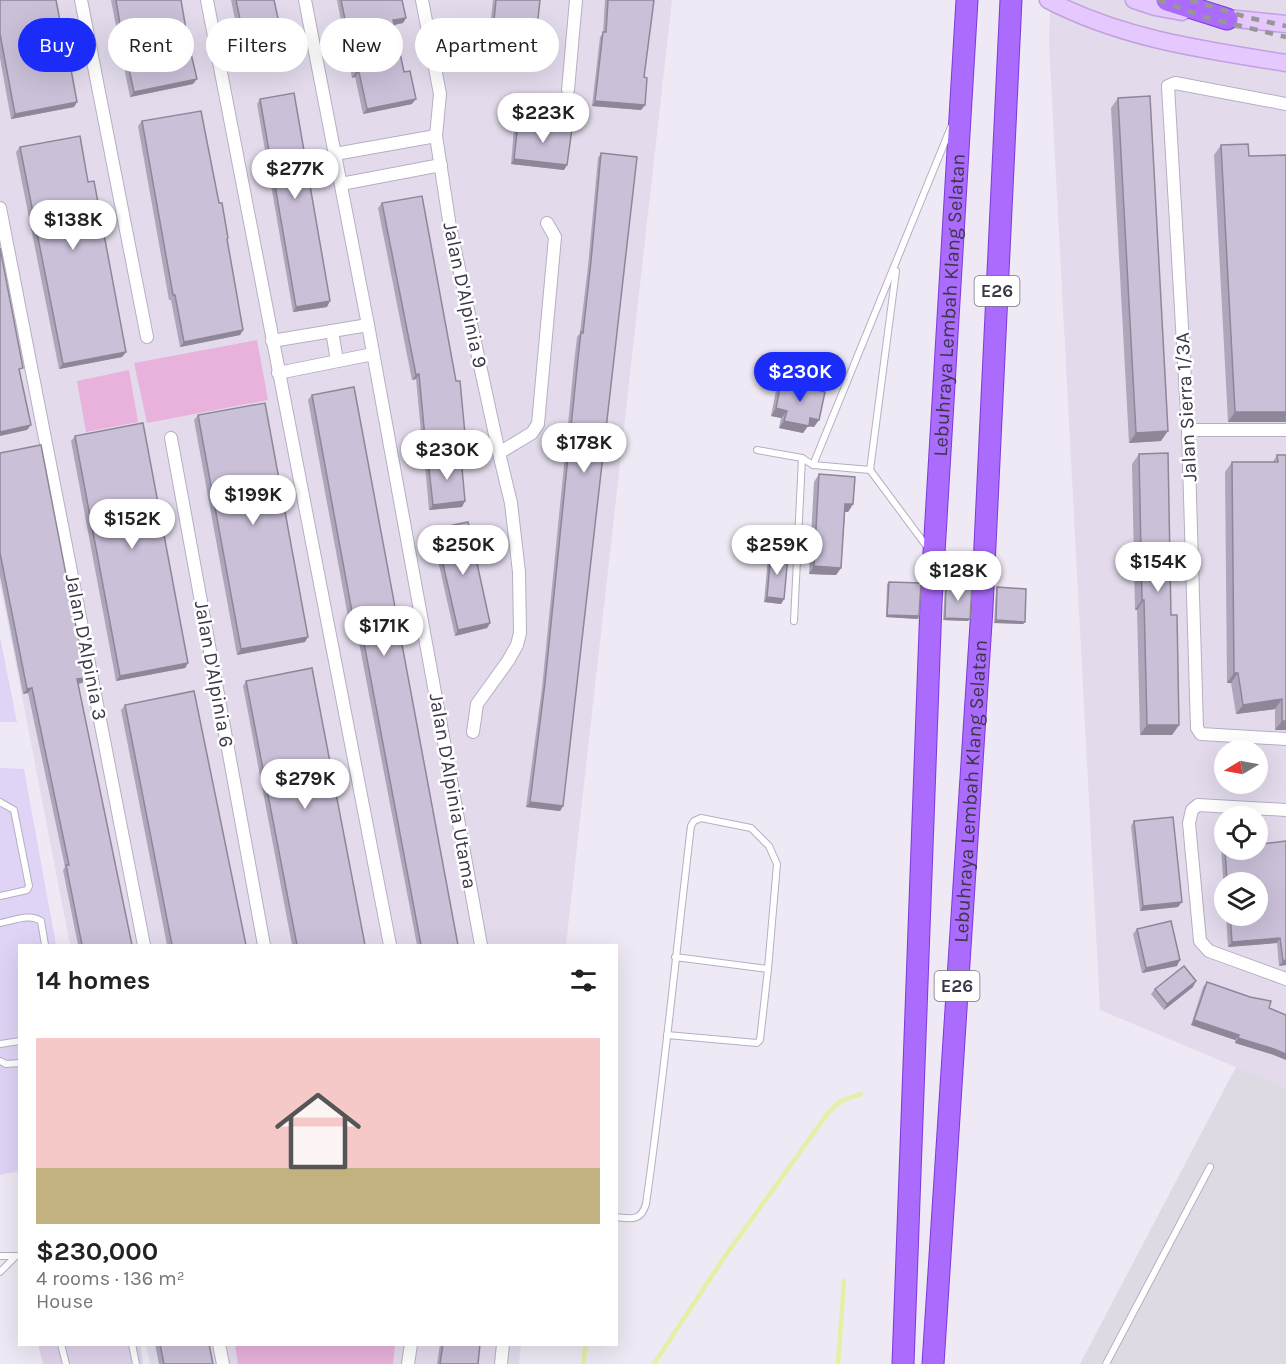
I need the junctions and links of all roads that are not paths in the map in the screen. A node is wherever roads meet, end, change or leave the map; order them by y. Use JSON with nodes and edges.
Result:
{"nodes":[{"id":1,"x":81,"y":0,"type":"edge"},
{"id":2,"x":207,"y":0,"type":"edge"},
{"id":3,"x":305,"y":0,"type":"edge"},
{"id":4,"x":422,"y":0,"type":"edge"},
{"id":5,"x":576,"y":0,"type":"edge"},
{"id":6,"x":967,"y":0,"type":"edge"},
{"id":7,"x":1011,"y":0,"type":"edge"},
{"id":8,"x":1134,"y":0,"type":"edge"},
{"id":9,"x":1167,"y":0,"type":"edge"},
{"id":10,"x":1056,"y":4,"type":"edge"},
{"id":11,"x":1227,"y":19,"type":"junction"},
{"id":12,"x":1286,"y":24,"type":"edge"},
{"id":13,"x":1286,"y":63,"type":"edge"},
{"id":14,"x":568,"y":90,"type":"dead end"},
{"id":15,"x":1286,"y":104,"type":"edge"},
{"id":16,"x":960,"y":105,"type":"junction"},
{"id":17,"x":436,"y":136,"type":"junction"},
{"id":18,"x":335,"y":154,"type":"junction"},
{"id":19,"x":441,"y":165,"type":"junction"},
{"id":20,"x":340,"y":184,"type":"junction"},
{"id":21,"x":0,"y":208,"type":"edge"},
{"id":22,"x":547,"y":224,"type":"dead end"},
{"id":23,"x":897,"y":261,"type":"junction"},
{"id":24,"x":368,"y":325,"type":"junction"},
{"id":25,"x":332,"y":331,"type":"junction"},
{"id":26,"x":147,"y":337,"type":"dead end"},
{"id":27,"x":272,"y":341,"type":"junction"},
{"id":28,"x":373,"y":354,"type":"junction"},
{"id":29,"x":337,"y":361,"type":"junction"},
{"id":30,"x":278,"y":373,"type":"junction"},
{"id":31,"x":1188,"y":430,"type":"junction"},
{"id":32,"x":1286,"y":430,"type":"edge"},
{"id":33,"x":171,"y":438,"type":"dead end"},
{"id":34,"x":757,"y":450,"type":"dead end"},
{"id":35,"x":499,"y":453,"type":"junction"},
{"id":36,"x":802,"y":458,"type":"junction"},
{"id":37,"x":813,"y":465,"type":"junction"},
{"id":38,"x":870,"y":470,"type":"junction"},
{"id":39,"x":933,"y":556,"type":"junction"},
{"id":40,"x":794,"y":621,"type":"dead end"},
{"id":41,"x":473,"y":732,"type":"dead end"},
{"id":42,"x":1286,"y":739,"type":"edge"},
{"id":43,"x":0,"y":802,"type":"edge"},
{"id":44,"x":1286,"y":810,"type":"edge"},
{"id":45,"x":0,"y":896,"type":"edge"},
{"id":46,"x":0,"y":923,"type":"edge"},
{"id":47,"x":45,"y":944,"type":"edge"},
{"id":48,"x":144,"y":944,"type":"edge"},
{"id":49,"x":264,"y":944,"type":"edge"},
{"id":50,"x":390,"y":944,"type":"edge"},
{"id":51,"x":481,"y":944,"type":"edge"},
{"id":52,"x":675,"y":957,"type":"junction"},
{"id":53,"x":768,"y":969,"type":"junction"},
{"id":54,"x":1286,"y":979,"type":"edge"},
{"id":55,"x":667,"y":1035,"type":"junction"},
{"id":56,"x":18,"y":1041,"type":"edge"},
{"id":57,"x":0,"y":1044,"type":"edge"},
{"id":58,"x":0,"y":1061,"type":"edge"},
{"id":59,"x":18,"y":1063,"type":"edge"},
{"id":60,"x":1210,"y":1167,"type":"dead end"},
{"id":61,"x":618,"y":1217,"type":"edge"},
{"id":62,"x":18,"y":1255,"type":"edge"},
{"id":63,"x":0,"y":1256,"type":"edge"},
{"id":64,"x":0,"y":1272,"type":"edge"},
{"id":65,"x":62,"y":1346,"type":"edge"},
{"id":66,"x":132,"y":1346,"type":"edge"},
{"id":67,"x":219,"y":1346,"type":"edge"},
{"id":68,"x":411,"y":1346,"type":"edge"},
{"id":69,"x":503,"y":1346,"type":"edge"},
{"id":70,"x":66,"y":1364,"type":"edge"},
{"id":71,"x":136,"y":1364,"type":"edge"},
{"id":72,"x":223,"y":1364,"type":"edge"},
{"id":73,"x":408,"y":1364,"type":"edge"},
{"id":74,"x":501,"y":1364,"type":"edge"},
{"id":75,"x":903,"y":1364,"type":"edge"},
{"id":76,"x":933,"y":1364,"type":"edge"},
{"id":77,"x":1106,"y":1364,"type":"edge"}],
"edges":[{"from":1,"to":26,"type":"street"},
{"from":2,"to":27,"type":"street"},
{"from":3,"to":18,"type":"street","name":"Jalan D'Alpinia Utama"},
{"from":4,"to":17,"type":"street","name":"Jalan D'Alpinia 9"},
{"from":5,"to":14,"type":"street"},
{"from":6,"to":16,"type":"highway","name":"Lebuhraya Lembah Klang Selatan","number":"E26"},
{"from":7,"to":76,"type":"highway","name":"Lebuhraya Lembah Klang Selatan","number":"E26"},
{"from":8,"to":11,"type":"main road"},
{"from":9,"to":11,"type":"highway"},
{"from":10,"to":13,"type":"main road"},
{"from":11,"to":12,"type":"main road"},
{"from":15,"to":31,"type":"street","name":"Jalan Sierra 1/3A"},
{"from":16,"to":23,"type":"lane"},
{"from":16,"to":39,"type":"highway","name":"Lebuhraya Lembah Klang Selatan","number":"E26"},
{"from":17,"to":18,"type":"street"},
{"from":17,"to":19,"type":"street","name":"Jalan D'Alpinia 9"},
{"from":18,"to":20,"type":"street","name":"Jalan D'Alpinia Utama"},
{"from":19,"to":20,"type":"street"},
{"from":19,"to":35,"type":"street","name":"Jalan D'Alpinia 9"},
{"from":20,"to":24,"type":"street","name":"Jalan D'Alpinia Utama"},
{"from":21,"to":48,"type":"street","name":"Jalan D'Alpinia 3"},
{"from":22,"to":35,"type":"street"},
{"from":23,"to":37,"type":"lane"},
{"from":23,"to":38,"type":"lane"},
{"from":24,"to":25,"type":"street"},
{"from":24,"to":28,"type":"street","name":"Jalan D'Alpinia Utama"},
{"from":25,"to":27,"type":"street"},
{"from":25,"to":29,"type":"street"},
{"from":27,"to":30,"type":"street"},
{"from":28,"to":29,"type":"street"},
{"from":28,"to":51,"type":"street","name":"Jalan D'Alpinia Utama"},
{"from":29,"to":30,"type":"street"},
{"from":30,"to":50,"type":"street"},
{"from":31,"to":32,"type":"street"},
{"from":31,"to":42,"type":"street","name":"Jalan Sierra 1/3A"},
{"from":33,"to":49,"type":"street","name":"Jalan D'Alpinia 6"},
{"from":34,"to":36,"type":"lane"},
{"from":35,"to":41,"type":"street","name":"Jalan D'Alpinia 9"},
{"from":36,"to":37,"type":"lane"},
{"from":36,"to":40,"type":"lane"},
{"from":37,"to":38,"type":"lane"},
{"from":38,"to":39,"type":"lane"},
{"from":39,"to":75,"type":"highway","name":"Lebuhraya Lembah Klang Selatan","number":"E26"},
{"from":43,"to":45,"type":"lane"},
{"from":44,"to":54,"type":"street"},
{"from":46,"to":47,"type":"lane"},
{"from":52,"to":53,"type":"lane"},
{"from":52,"to":53,"type":"lane"},
{"from":52,"to":55,"type":"lane"},
{"from":53,"to":55,"type":"lane"},
{"from":55,"to":61,"type":"lane"},
{"from":56,"to":57,"type":"lane"},
{"from":58,"to":59,"type":"lane"},
{"from":60,"to":77,"type":"lane"},
{"from":62,"to":63,"type":"lane"},
{"from":62,"to":64,"type":"lane"},
{"from":65,"to":70,"type":"lane"},
{"from":66,"to":71,"type":"lane"},
{"from":67,"to":72,"type":"street"},
{"from":68,"to":73,"type":"street"},
{"from":69,"to":74,"type":"street"}]}
